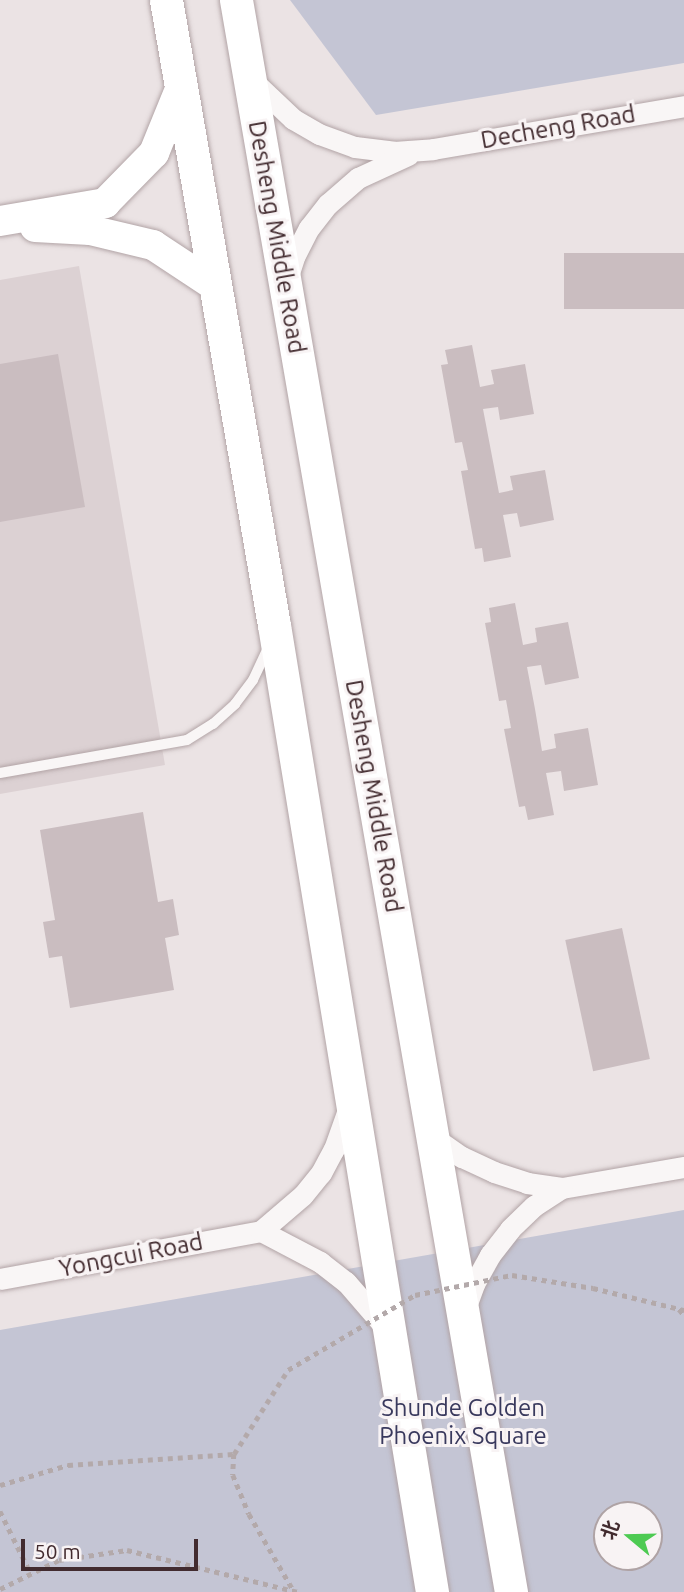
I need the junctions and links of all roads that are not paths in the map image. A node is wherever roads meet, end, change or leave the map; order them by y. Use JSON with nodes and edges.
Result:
{"nodes":[{"id":1,"x":166,"y":0,"type":"edge"},
{"id":2,"x":236,"y":0,"type":"edge"},
{"id":3,"x":250,"y":76,"type":"junction"},
{"id":4,"x":180,"y":89,"type":"junction"},
{"id":5,"x":684,"y":106,"type":"edge"},
{"id":6,"x":433,"y":149,"type":"junction"},
{"id":7,"x":0,"y":223,"type":"edge"},
{"id":8,"x":285,"y":284,"type":"junction"},
{"id":9,"x":215,"y":286,"type":"junction"},
{"id":10,"x":274,"y":625,"type":"junction"},
{"id":11,"x":0,"y":773,"type":"edge"},
{"id":12,"x":351,"y":1097,"type":"junction"},
{"id":13,"x":433,"y":1137,"type":"junction"},
{"id":14,"x":684,"y":1167,"type":"edge"},
{"id":15,"x":562,"y":1188,"type":"junction"},
{"id":16,"x":261,"y":1231,"type":"junction"},
{"id":17,"x":0,"y":1279,"type":"edge"},
{"id":18,"x":463,"y":1315,"type":"junction"},
{"id":19,"x":390,"y":1332,"type":"junction"},
{"id":20,"x":432,"y":1592,"type":"edge"},
{"id":21,"x":511,"y":1592,"type":"edge"}],
"edges":[{"from":1,"to":4,"type":"main road"},
{"from":2,"to":3,"type":"main road","name":"Desheng Middle Road"},
{"from":3,"to":6,"type":"street","name":"Decheng Road"},
{"from":3,"to":8,"type":"main road","name":"Desheng Middle Road"},
{"from":4,"to":7,"type":"street"},
{"from":4,"to":9,"type":"main road"},
{"from":5,"to":6,"type":"street","name":"Decheng Road"},
{"from":6,"to":8,"type":"street","name":"Decheng Road"},
{"from":7,"to":9,"type":"street"},
{"from":8,"to":13,"type":"main road","name":"Desheng Middle Road"},
{"from":9,"to":10,"type":"main road"},
{"from":10,"to":11,"type":"lane"},
{"from":10,"to":12,"type":"main road"},
{"from":12,"to":16,"type":"street"},
{"from":12,"to":19,"type":"main road"},
{"from":13,"to":15,"type":"street"},
{"from":13,"to":18,"type":"main road","name":"Desheng Middle Road"},
{"from":14,"to":15,"type":"street"},
{"from":15,"to":18,"type":"street"},
{"from":16,"to":17,"type":"street","name":"Yongcui Road"},
{"from":16,"to":19,"type":"street"},
{"from":18,"to":21,"type":"main road","name":"Desheng Middle Road"},
{"from":19,"to":20,"type":"main road"}]}
